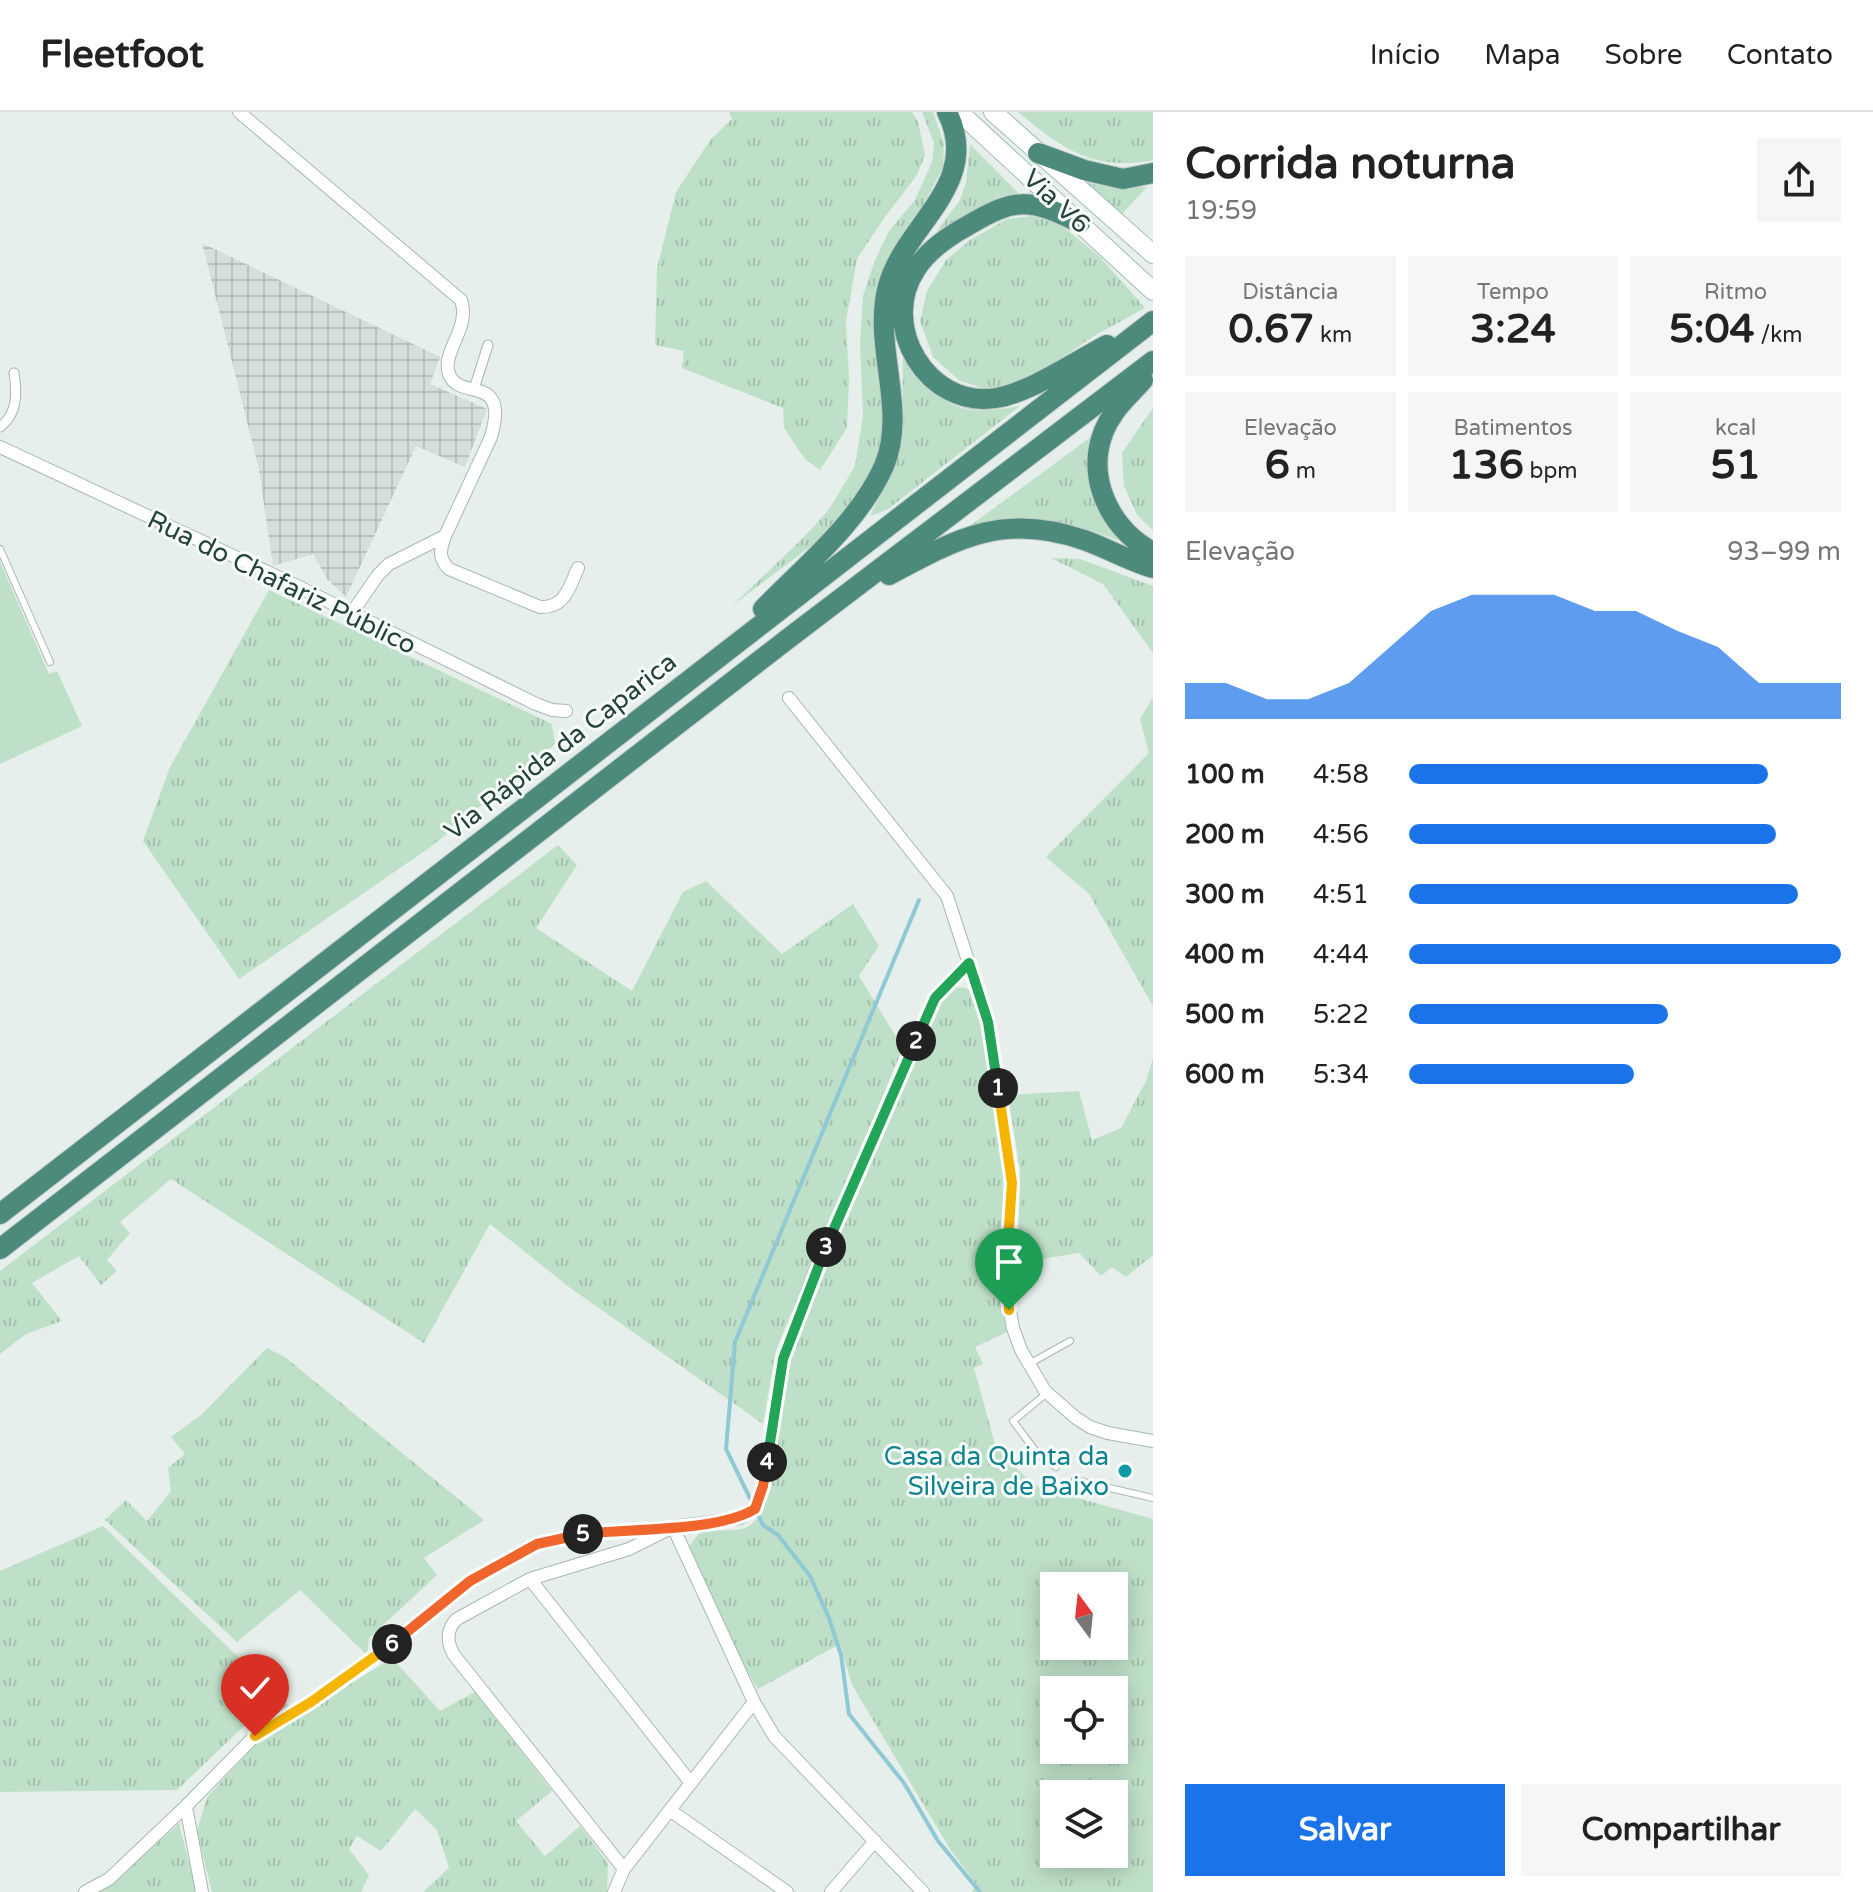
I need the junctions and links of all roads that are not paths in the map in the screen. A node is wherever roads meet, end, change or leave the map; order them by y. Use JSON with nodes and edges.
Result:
{"nodes":[{"id":1,"x":239,"y":112,"type":"edge"},
{"id":2,"x":947,"y":112,"type":"edge"},
{"id":3,"x":959,"y":112,"type":"edge"},
{"id":4,"x":993,"y":112,"type":"edge"},
{"id":5,"x":1038,"y":153,"type":"junction"},
{"id":6,"x":1153,"y":173,"type":"edge"},
{"id":7,"x":1080,"y":223,"type":"junction"},
{"id":8,"x":1153,"y":254,"type":"edge"},
{"id":9,"x":1153,"y":291,"type":"edge"},
{"id":10,"x":1153,"y":321,"type":"edge"},
{"id":11,"x":488,"y":345,"type":"dead end"},
{"id":12,"x":1153,"y":361,"type":"edge"},
{"id":13,"x":1153,"y":369,"type":"edge"},
{"id":14,"x":14,"y":373,"type":"dead end"},
{"id":15,"x":474,"y":389,"type":"junction"},
{"id":16,"x":0,"y":427,"type":"edge"},
{"id":17,"x":0,"y":447,"type":"edge"},
{"id":18,"x":445,"y":536,"type":"junction"},
{"id":19,"x":0,"y":549,"type":"edge"},
{"id":20,"x":1153,"y":552,"type":"edge"},
{"id":21,"x":578,"y":568,"type":"dead end"},
{"id":22,"x":1153,"y":568,"type":"edge"},
{"id":23,"x":836,"y":603,"type":"junction"},
{"id":24,"x":351,"y":614,"type":"junction"},
{"id":25,"x":712,"y":661,"type":"junction"},
{"id":26,"x":50,"y":662,"type":"dead end"},
{"id":27,"x":789,"y":698,"type":"dead end"},
{"id":28,"x":566,"y":711,"type":"dead end"},
{"id":29,"x":969,"y":963,"type":"junction"},
{"id":30,"x":0,"y":1214,"type":"edge"},
{"id":31,"x":0,"y":1249,"type":"edge"},
{"id":32,"x":1070,"y":1341,"type":"dead end"},
{"id":33,"x":1029,"y":1364,"type":"junction"},
{"id":34,"x":1047,"y":1393,"type":"junction"},
{"id":35,"x":1153,"y":1441,"type":"edge"},
{"id":36,"x":1056,"y":1467,"type":"dead end"},
{"id":37,"x":1075,"y":1480,"type":"dead end"},
{"id":38,"x":1153,"y":1498,"type":"edge"},
{"id":39,"x":673,"y":1527,"type":"junction"},
{"id":40,"x":530,"y":1579,"type":"junction"},
{"id":41,"x":754,"y":1702,"type":"junction"},
{"id":42,"x":691,"y":1783,"type":"junction"},
{"id":43,"x":186,"y":1806,"type":"junction"},
{"id":44,"x":671,"y":1811,"type":"junction"},
{"id":45,"x":875,"y":1841,"type":"junction"},
{"id":46,"x":624,"y":1869,"type":"junction"},
{"id":47,"x":85,"y":1892,"type":"edge"},
{"id":48,"x":202,"y":1892,"type":"edge"},
{"id":49,"x":614,"y":1892,"type":"edge"},
{"id":50,"x":787,"y":1892,"type":"edge"},
{"id":51,"x":831,"y":1892,"type":"edge"},
{"id":52,"x":923,"y":1892,"type":"edge"}],
"edges":[{"from":1,"to":15,"type":"street"},
{"from":2,"to":25,"type":"highway"},
{"from":3,"to":7,"type":"main road","name":"Via V6"},
{"from":4,"to":5,"type":"main road","name":"Via V6"},
{"from":5,"to":6,"type":"highway"},
{"from":5,"to":8,"type":"main road","name":"Via V6"},
{"from":7,"to":9,"type":"main road","name":"Via V6"},
{"from":7,"to":10,"type":"highway"},
{"from":10,"to":25,"type":"highway","name":"Via Rápida da Caparica"},
{"from":11,"to":15,"type":"street"},
{"from":12,"to":23,"type":"highway"},
{"from":13,"to":20,"type":"highway"},
{"from":14,"to":16,"type":"street"},
{"from":15,"to":18,"type":"street"},
{"from":17,"to":24,"type":"street","name":"Rua do Chafariz Público"},
{"from":18,"to":21,"type":"street"},
{"from":18,"to":24,"type":"street"},
{"from":19,"to":26,"type":"lane"},
{"from":22,"to":23,"type":"highway"},
{"from":23,"to":31,"type":"highway"},
{"from":24,"to":28,"type":"street","name":"Rua do Chafariz Público"},
{"from":25,"to":30,"type":"highway","name":"Via Rápida da Caparica"},
{"from":27,"to":29,"type":"street"},
{"from":29,"to":33,"type":"street"},
{"from":29,"to":39,"type":"street"},
{"from":32,"to":33,"type":"lane"},
{"from":33,"to":34,"type":"street"},
{"from":34,"to":35,"type":"street"},
{"from":34,"to":36,"type":"lane"},
{"from":37,"to":38,"type":"lane"},
{"from":39,"to":40,"type":"street"},
{"from":39,"to":41,"type":"street"},
{"from":39,"to":43,"type":"street"},
{"from":40,"to":42,"type":"street"},
{"from":40,"to":46,"type":"street"},
{"from":41,"to":42,"type":"street"},
{"from":41,"to":45,"type":"street"},
{"from":42,"to":44,"type":"street"},
{"from":43,"to":47,"type":"street"},
{"from":43,"to":48,"type":"street"},
{"from":44,"to":46,"type":"street"},
{"from":44,"to":50,"type":"street"},
{"from":45,"to":51,"type":"street"},
{"from":45,"to":52,"type":"street"},
{"from":46,"to":49,"type":"street"}]}
